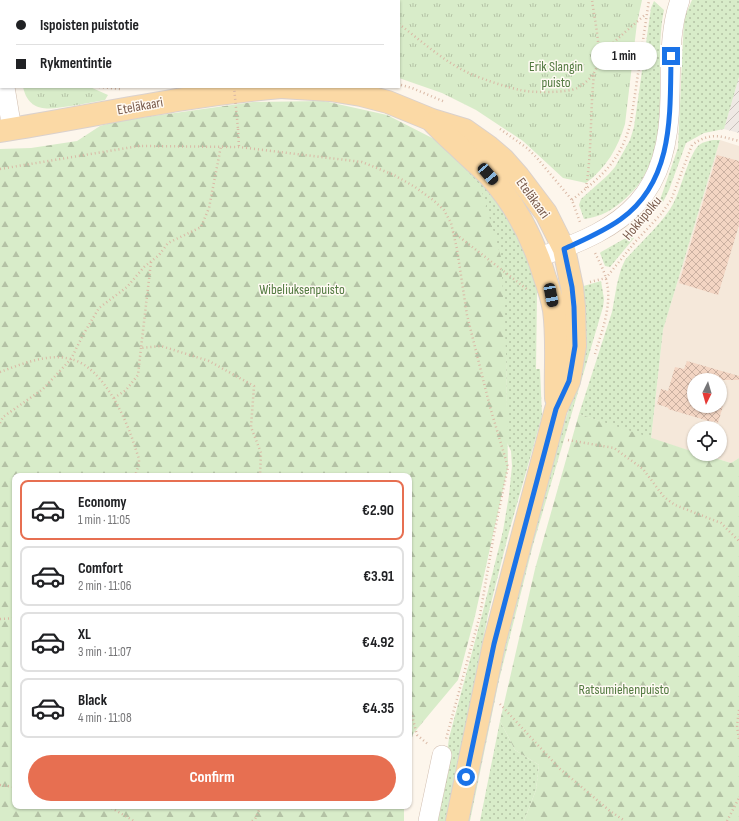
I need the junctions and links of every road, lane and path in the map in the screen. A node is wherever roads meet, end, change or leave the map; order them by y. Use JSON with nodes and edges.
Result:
{"nodes":[{"id":1,"x":592,"y":0,"type":"edge"},
{"id":2,"x":649,"y":0,"type":"edge"},
{"id":3,"x":674,"y":1,"type":"edge"},
{"id":4,"x":647,"y":14,"type":"junction"},
{"id":5,"x":400,"y":25,"type":"edge"},
{"id":6,"x":599,"y":57,"type":"junction"},
{"id":7,"x":594,"y":74,"type":"junction"},
{"id":8,"x":5,"y":88,"type":"edge"},
{"id":9,"x":111,"y":88,"type":"edge"},
{"id":10,"x":234,"y":88,"type":"edge"},
{"id":11,"x":268,"y":88,"type":"edge"},
{"id":12,"x":297,"y":88,"type":"edge"},
{"id":13,"x":123,"y":89,"type":"dead end"},
{"id":14,"x":432,"y":120,"type":"junction"},
{"id":15,"x":6,"y":130,"type":"edge"},
{"id":16,"x":739,"y":142,"type":"edge"},
{"id":17,"x":221,"y":146,"type":"junction"},
{"id":18,"x":239,"y":147,"type":"junction"},
{"id":19,"x":0,"y":169,"type":"edge"},
{"id":20,"x":586,"y":189,"type":"junction"},
{"id":21,"x":572,"y":200,"type":"dead end"},
{"id":22,"x":453,"y":232,"type":"junction"},
{"id":23,"x":564,"y":249,"type":"junction"},
{"id":24,"x":539,"y":257,"type":"junction"},
{"id":25,"x":151,"y":262,"type":"junction"},
{"id":26,"x":589,"y":282,"type":"dead end"},
{"id":27,"x":529,"y":290,"type":"dead end"},
{"id":28,"x":141,"y":348,"type":"junction"},
{"id":29,"x":71,"y":359,"type":"junction"},
{"id":30,"x":0,"y":372,"type":"edge"},
{"id":31,"x":114,"y":398,"type":"junction"},
{"id":32,"x":556,"y":409,"type":"junction"},
{"id":33,"x":0,"y":423,"type":"edge"},
{"id":34,"x":568,"y":440,"type":"dead end"},
{"id":35,"x":136,"y":473,"type":"edge"},
{"id":36,"x":260,"y":473,"type":"edge"},
{"id":37,"x":739,"y":541,"type":"edge"},
{"id":38,"x":12,"y":618,"type":"edge"},
{"id":39,"x":0,"y":619,"type":"edge"},
{"id":40,"x":500,"y":703,"type":"dead end"},
{"id":41,"x":739,"y":710,"type":"edge"},
{"id":42,"x":412,"y":717,"type":"edge"},
{"id":43,"x":739,"y":740,"type":"edge"},
{"id":44,"x":442,"y":755,"type":"junction"},
{"id":45,"x":0,"y":785,"type":"edge"},
{"id":46,"x":12,"y":787,"type":"edge"},
{"id":47,"x":739,"y":798,"type":"edge"},
{"id":48,"x":113,"y":809,"type":"edge"},
{"id":49,"x":260,"y":809,"type":"edge"},
{"id":50,"x":134,"y":821,"type":"edge"},
{"id":51,"x":252,"y":821,"type":"edge"},
{"id":52,"x":428,"y":821,"type":"edge"},
{"id":53,"x":457,"y":821,"type":"edge"},
{"id":54,"x":625,"y":821,"type":"edge"},
{"id":55,"x":727,"y":821,"type":"edge"}],
"edges":[{"from":1,"to":6,"type":"path"},
{"from":2,"to":4,"type":"path"},
{"from":3,"to":23,"type":"street"},
{"from":4,"to":6,"type":"path"},
{"from":4,"to":20,"type":"path"},
{"from":5,"to":7,"type":"path"},
{"from":6,"to":7,"type":"path"},
{"from":7,"to":20,"type":"path"},
{"from":8,"to":15,"type":"street"},
{"from":9,"to":13,"type":"path"},
{"from":10,"to":18,"type":"path","bridge":true},
{"from":11,"to":15,"type":"main road","name":"Eteläkaari"},
{"from":12,"to":14,"type":"main road","name":"Eteläkaari"},
{"from":14,"to":23,"type":"main road","name":"Eteläkaari"},
{"from":14,"to":24,"type":"main road","name":"Eteläkaari"},
{"from":16,"to":26,"type":"path","name":"Hokkipolku"},
{"from":17,"to":18,"type":"path"},
{"from":17,"to":19,"type":"path"},
{"from":17,"to":25,"type":"path"},
{"from":18,"to":22,"type":"path"},
{"from":20,"to":21,"type":"path"},
{"from":22,"to":27,"type":"path"},
{"from":22,"to":44,"type":"path"},
{"from":23,"to":24,"type":"street"},
{"from":23,"to":32,"type":"main road","name":"Eteläkaari"},
{"from":24,"to":32,"type":"main road","name":"Eteläkaari"},
{"from":25,"to":28,"type":"path"},
{"from":25,"to":29,"type":"path"},
{"from":28,"to":31,"type":"path"},
{"from":28,"to":36,"type":"path"},
{"from":29,"to":30,"type":"path"},
{"from":29,"to":31,"type":"path"},
{"from":29,"to":33,"type":"path"},
{"from":31,"to":35,"type":"path"},
{"from":32,"to":53,"type":"main road"},
{"from":34,"to":37,"type":"path"},
{"from":38,"to":39,"type":"path"},
{"from":40,"to":54,"type":"path"},
{"from":41,"to":43,"type":"path"},
{"from":42,"to":44,"type":"path"},
{"from":44,"to":52,"type":"street"},
{"from":45,"to":46,"type":"path"},
{"from":47,"to":55,"type":"path"},
{"from":48,"to":50,"type":"path"},
{"from":49,"to":51,"type":"path"}]}
